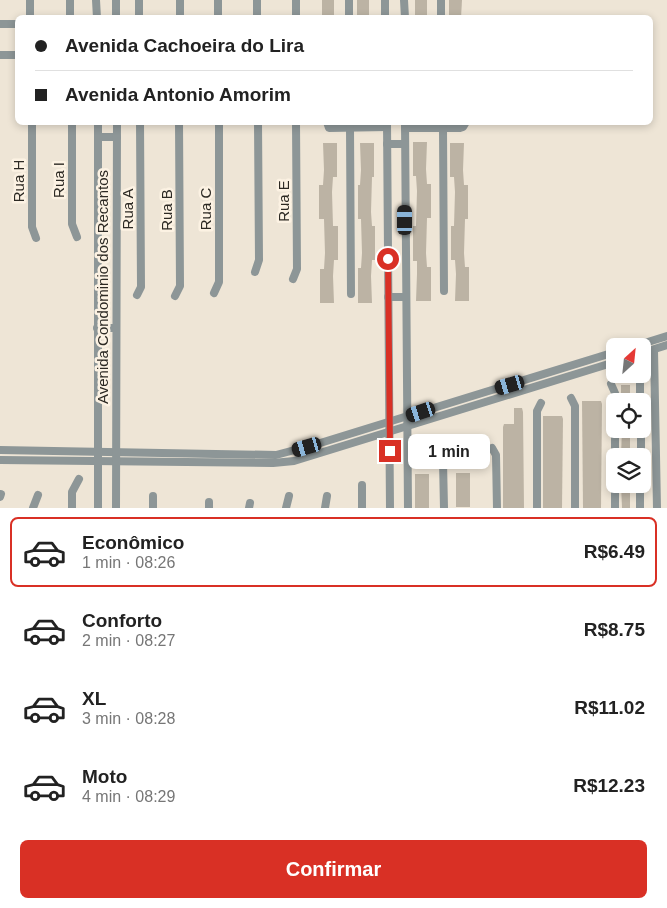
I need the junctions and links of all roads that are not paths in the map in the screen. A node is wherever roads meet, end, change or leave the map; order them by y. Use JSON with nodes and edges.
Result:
{"nodes":[{"id":1,"x":30,"y":0,"type":"edge"},
{"id":2,"x":70,"y":0,"type":"edge"},
{"id":3,"x":96,"y":0,"type":"edge"},
{"id":4,"x":116,"y":0,"type":"edge"},
{"id":5,"x":139,"y":0,"type":"edge"},
{"id":6,"x":180,"y":0,"type":"edge"},
{"id":7,"x":218,"y":0,"type":"edge"},
{"id":8,"x":257,"y":0,"type":"edge"},
{"id":9,"x":296,"y":0,"type":"edge"},
{"id":10,"x":349,"y":0,"type":"edge"},
{"id":11,"x":385,"y":0,"type":"edge"},
{"id":12,"x":404,"y":0,"type":"edge"},
{"id":13,"x":441,"y":0,"type":"edge"},
{"id":14,"x":30,"y":15,"type":"edge"},
{"id":15,"x":70,"y":15,"type":"edge"},
{"id":16,"x":97,"y":15,"type":"edge"},
{"id":17,"x":116,"y":15,"type":"edge"},
{"id":18,"x":139,"y":15,"type":"edge"},
{"id":19,"x":180,"y":15,"type":"edge"},
{"id":20,"x":218,"y":15,"type":"edge"},
{"id":21,"x":257,"y":15,"type":"edge"},
{"id":22,"x":296,"y":15,"type":"edge"},
{"id":23,"x":349,"y":15,"type":"edge"},
{"id":24,"x":385,"y":15,"type":"edge"},
{"id":25,"x":404,"y":15,"type":"edge"},
{"id":26,"x":442,"y":15,"type":"edge"},
{"id":27,"x":0,"y":24,"type":"edge"},
{"id":28,"x":15,"y":24,"type":"edge"},
{"id":29,"x":0,"y":55,"type":"edge"},
{"id":30,"x":15,"y":55,"type":"edge"},
{"id":31,"x":32,"y":125,"type":"edge"},
{"id":32,"x":72,"y":125,"type":"edge"},
{"id":33,"x":98,"y":125,"type":"edge"},
{"id":34,"x":117,"y":125,"type":"edge"},
{"id":35,"x":140,"y":125,"type":"edge"},
{"id":36,"x":179,"y":125,"type":"edge"},
{"id":37,"x":219,"y":125,"type":"edge"},
{"id":38,"x":258,"y":125,"type":"edge"},
{"id":39,"x":296,"y":125,"type":"edge"},
{"id":40,"x":328,"y":125,"type":"edge"},
{"id":41,"x":387,"y":125,"type":"edge"},
{"id":42,"x":405,"y":125,"type":"edge"},
{"id":43,"x":464,"y":125,"type":"edge"},
{"id":44,"x":350,"y":128,"type":"junction"},
{"id":45,"x":443,"y":128,"type":"junction"},
{"id":46,"x":98,"y":137,"type":"junction"},
{"id":47,"x":117,"y":137,"type":"junction"},
{"id":48,"x":387,"y":144,"type":"junction"},
{"id":49,"x":405,"y":144,"type":"junction"},
{"id":50,"x":36,"y":238,"type":"dead end"},
{"id":51,"x":77,"y":238,"type":"dead end"},
{"id":52,"x":255,"y":272,"type":"dead end"},
{"id":53,"x":293,"y":279,"type":"dead end"},
{"id":54,"x":444,"y":291,"type":"dead end"},
{"id":55,"x":214,"y":294,"type":"dead end"},
{"id":56,"x":351,"y":294,"type":"dead end"},
{"id":57,"x":137,"y":295,"type":"dead end"},
{"id":58,"x":175,"y":296,"type":"dead end"},
{"id":59,"x":388,"y":297,"type":"junction"},
{"id":60,"x":406,"y":297,"type":"junction"},
{"id":61,"x":97,"y":328,"type":"junction"},
{"id":62,"x":116,"y":328,"type":"junction"},
{"id":63,"x":667,"y":336,"type":"edge"},
{"id":64,"x":651,"y":341,"type":"edge"},
{"id":65,"x":667,"y":345,"type":"edge"},
{"id":66,"x":654,"y":350,"type":"junction"},
{"id":67,"x":651,"y":351,"type":"edge"},
{"id":68,"x":606,"y":355,"type":"edge"},
{"id":69,"x":606,"y":365,"type":"edge"},
{"id":70,"x":611,"y":384,"type":"dead end"},
{"id":71,"x":615,"y":393,"type":"edge"},
{"id":72,"x":571,"y":398,"type":"dead end"},
{"id":73,"x":541,"y":403,"type":"dead end"},
{"id":74,"x":407,"y":417,"type":"junction"},
{"id":75,"x":389,"y":422,"type":"junction"},
{"id":76,"x":407,"y":427,"type":"junction"},
{"id":77,"x":389,"y":432,"type":"junction"},
{"id":78,"x":492,"y":448,"type":"dead end"},
{"id":79,"x":0,"y":450,"type":"edge"},
{"id":80,"x":98,"y":452,"type":"junction"},
{"id":81,"x":116,"y":452,"type":"junction"},
{"id":82,"x":0,"y":460,"type":"edge"},
{"id":83,"x":98,"y":461,"type":"junction"},
{"id":84,"x":444,"y":461,"type":"dead end"},
{"id":85,"x":116,"y":462,"type":"junction"},
{"id":86,"x":79,"y":479,"type":"dead end"},
{"id":87,"x":362,"y":485,"type":"dead end"},
{"id":88,"x":615,"y":493,"type":"edge"},
{"id":89,"x":640,"y":493,"type":"edge"},
{"id":90,"x":38,"y":495,"type":"dead end"},
{"id":91,"x":153,"y":496,"type":"dead end"},
{"id":92,"x":289,"y":496,"type":"dead end"},
{"id":93,"x":327,"y":496,"type":"dead end"},
{"id":94,"x":33,"y":508,"type":"edge"},
{"id":95,"x":72,"y":508,"type":"edge"},
{"id":96,"x":98,"y":508,"type":"edge"},
{"id":97,"x":116,"y":508,"type":"edge"},
{"id":98,"x":153,"y":508,"type":"edge"},
{"id":99,"x":286,"y":508,"type":"edge"},
{"id":100,"x":325,"y":508,"type":"edge"},
{"id":101,"x":362,"y":508,"type":"edge"},
{"id":102,"x":390,"y":508,"type":"edge"},
{"id":103,"x":408,"y":508,"type":"edge"},
{"id":104,"x":444,"y":508,"type":"edge"},
{"id":105,"x":497,"y":508,"type":"edge"},
{"id":106,"x":537,"y":508,"type":"edge"},
{"id":107,"x":575,"y":508,"type":"edge"},
{"id":108,"x":615,"y":508,"type":"edge"},
{"id":109,"x":640,"y":508,"type":"edge"},
{"id":110,"x":657,"y":508,"type":"edge"}],
"edges":[{"from":1,"to":14,"type":"street"},
{"from":2,"to":15,"type":"street"},
{"from":3,"to":16,"type":"street"},
{"from":4,"to":17,"type":"street"},
{"from":5,"to":18,"type":"street"},
{"from":6,"to":19,"type":"street"},
{"from":7,"to":20,"type":"street"},
{"from":8,"to":21,"type":"street"},
{"from":9,"to":22,"type":"street"},
{"from":10,"to":23,"type":"street"},
{"from":11,"to":24,"type":"street"},
{"from":12,"to":25,"type":"street"},
{"from":13,"to":26,"type":"street"},
{"from":27,"to":28,"type":"street"},
{"from":29,"to":30,"type":"street"},
{"from":31,"to":50,"type":"street","name":"Rua H"},
{"from":32,"to":51,"type":"street","name":"Rua I"},
{"from":33,"to":46,"type":"street","name":"Avenida Condominio dos Recantos"},
{"from":34,"to":47,"type":"street","name":"Avenida Condominio dos Recantos"},
{"from":35,"to":57,"type":"street","name":"Rua A"},
{"from":36,"to":58,"type":"street","name":"Rua B"},
{"from":37,"to":55,"type":"street","name":"Rua C"},
{"from":38,"to":52,"type":"street"},
{"from":39,"to":53,"type":"street","name":"Rua E"},
{"from":40,"to":44,"type":"street"},
{"from":41,"to":44,"type":"street"},
{"from":41,"to":48,"type":"street"},
{"from":42,"to":45,"type":"street"},
{"from":42,"to":49,"type":"street"},
{"from":43,"to":45,"type":"street"},
{"from":44,"to":56,"type":"street"},
{"from":45,"to":54,"type":"street"},
{"from":46,"to":47,"type":"street"},
{"from":46,"to":61,"type":"street","name":"Avenida Condominio dos Recantos"},
{"from":47,"to":62,"type":"street","name":"Avenida Condominio dos Recantos"},
{"from":48,"to":49,"type":"street"},
{"from":48,"to":59,"type":"street"},
{"from":49,"to":60,"type":"street"},
{"from":59,"to":60,"type":"street"},
{"from":59,"to":75,"type":"street"},
{"from":60,"to":74,"type":"street"},
{"from":61,"to":62,"type":"street"},
{"from":61,"to":80,"type":"street","name":"Avenida Condominio dos Recantos"},
{"from":62,"to":81,"type":"street","name":"Avenida Condominio dos Recantos"},
{"from":63,"to":64,"type":"street"},
{"from":65,"to":66,"type":"street"},
{"from":66,"to":67,"type":"street"},
{"from":66,"to":110,"type":"street"},
{"from":68,"to":74,"type":"street"},
{"from":69,"to":76,"type":"street"},
{"from":70,"to":71,"type":"street"},
{"from":72,"to":107,"type":"street"},
{"from":73,"to":106,"type":"street"},
{"from":74,"to":75,"type":"street"},
{"from":74,"to":76,"type":"street"},
{"from":75,"to":77,"type":"street"},
{"from":75,"to":81,"type":"street"},
{"from":76,"to":77,"type":"street"},
{"from":76,"to":103,"type":"street"},
{"from":77,"to":85,"type":"street"},
{"from":77,"to":102,"type":"street"},
{"from":78,"to":105,"type":"street"},
{"from":79,"to":80,"type":"street"},
{"from":80,"to":81,"type":"street"},
{"from":80,"to":83,"type":"street","name":"Avenida Condominio dos Recantos"},
{"from":81,"to":85,"type":"street","name":"Avenida Condominio dos Recantos"},
{"from":82,"to":83,"type":"street"},
{"from":83,"to":85,"type":"street"},
{"from":83,"to":96,"type":"street","name":"Avenida Condominio dos Recantos"},
{"from":84,"to":104,"type":"street"},
{"from":85,"to":97,"type":"street","name":"Avenida Condominio dos Recantos"},
{"from":86,"to":95,"type":"street"},
{"from":87,"to":101,"type":"street"},
{"from":88,"to":108,"type":"street"},
{"from":89,"to":109,"type":"street"},
{"from":90,"to":94,"type":"street"},
{"from":91,"to":98,"type":"street"},
{"from":92,"to":99,"type":"street"},
{"from":93,"to":100,"type":"street"}]}
